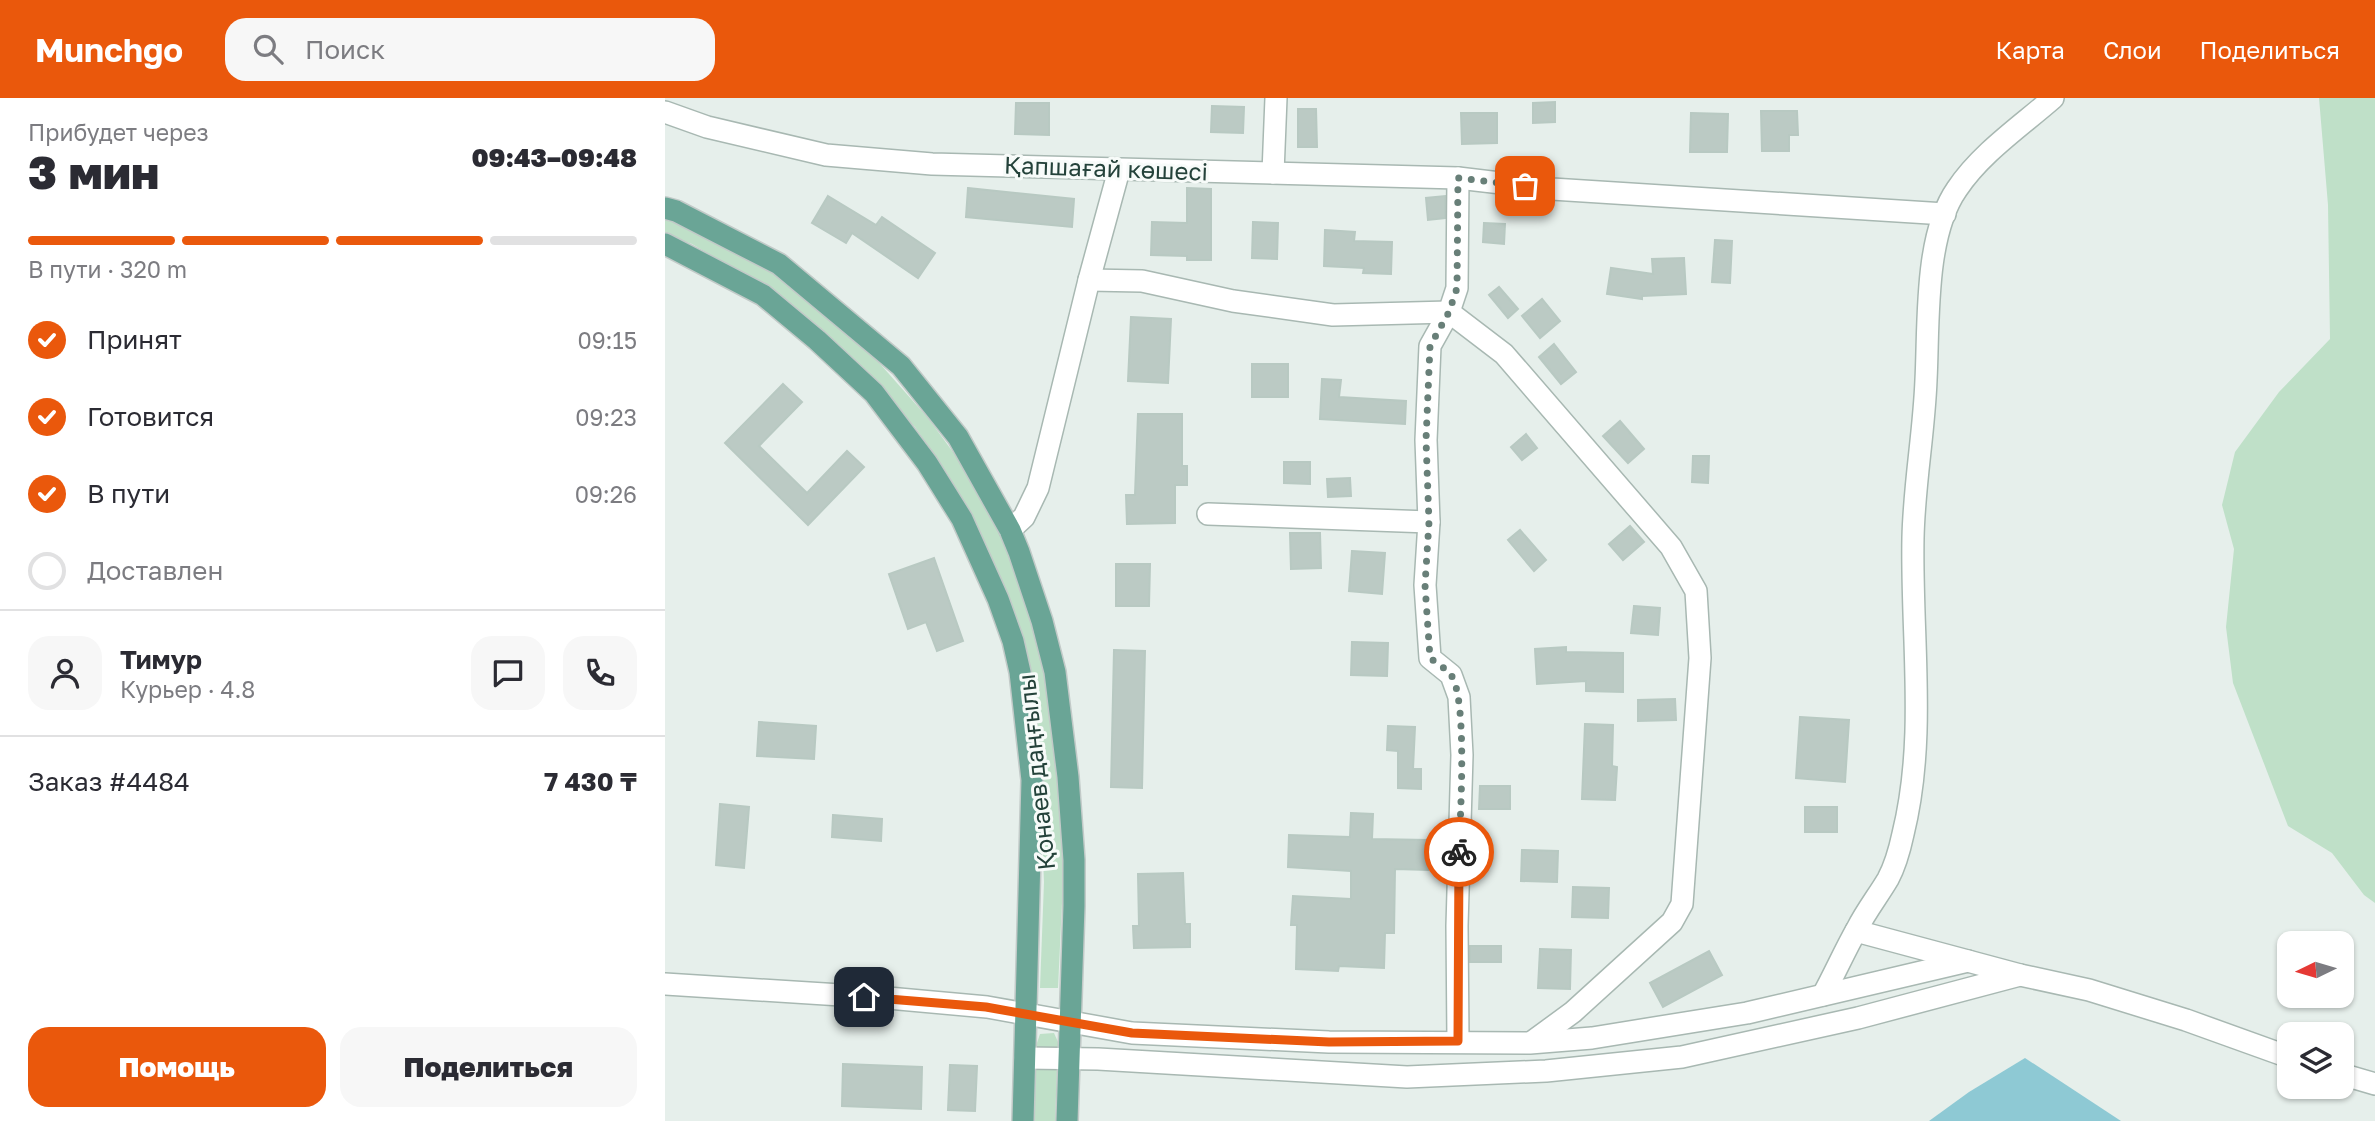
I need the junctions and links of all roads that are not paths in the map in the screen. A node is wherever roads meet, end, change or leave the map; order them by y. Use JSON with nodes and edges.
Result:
{"nodes":[{"id":1,"x":1276,"y":98,"type":"edge"},
{"id":2,"x":2053,"y":98,"type":"edge"},
{"id":3,"x":665,"y":112,"type":"edge"},
{"id":4,"x":1119,"y":170,"type":"junction"},
{"id":5,"x":1273,"y":173,"type":"junction"},
{"id":6,"x":1458,"y":178,"type":"junction"},
{"id":7,"x":665,"y":208,"type":"edge"},
{"id":8,"x":1945,"y":214,"type":"junction"},
{"id":9,"x":665,"y":244,"type":"edge"},
{"id":10,"x":1089,"y":280,"type":"junction"},
{"id":11,"x":1449,"y":312,"type":"junction"},
{"id":12,"x":1208,"y":514,"type":"dead end"},
{"id":13,"x":1429,"y":522,"type":"junction"},
{"id":14,"x":1010,"y":530,"type":"junction"},
{"id":15,"x":1856,"y":930,"type":"junction"},
{"id":16,"x":1968,"y":961,"type":"junction"},
{"id":17,"x":2020,"y":975,"type":"junction"},
{"id":18,"x":665,"y":984,"type":"edge"},
{"id":19,"x":1823,"y":995,"type":"junction"},
{"id":20,"x":1025,"y":1016,"type":"junction"},
{"id":21,"x":1069,"y":1023,"type":"junction"},
{"id":22,"x":1458,"y":1041,"type":"junction"},
{"id":23,"x":1530,"y":1043,"type":"junction"},
{"id":24,"x":2277,"y":1053,"type":"edge"},
{"id":25,"x":1025,"y":1058,"type":"junction"},
{"id":26,"x":1068,"y":1059,"type":"junction"},
{"id":27,"x":2354,"y":1078,"type":"edge"},
{"id":28,"x":2375,"y":1084,"type":"edge"},
{"id":29,"x":1023,"y":1121,"type":"edge"},
{"id":30,"x":1067,"y":1121,"type":"edge"}],
"edges":[{"from":1,"to":5,"type":"street"},
{"from":2,"to":8,"type":"street"},
{"from":3,"to":4,"type":"street","name":"Қапшағай көшесі"},
{"from":4,"to":5,"type":"street","name":"Қапшағай көшесі"},
{"from":4,"to":10,"type":"street"},
{"from":5,"to":6,"type":"street","name":"Қапшағай көшесі"},
{"from":6,"to":8,"type":"street","name":"Қапшағай көшесі"},
{"from":6,"to":11,"type":"street"},
{"from":7,"to":14,"type":"main road","name":"Қонаев даңғылы"},
{"from":8,"to":15,"type":"street"},
{"from":9,"to":20,"type":"main road","name":"Қонаев даңғылы"},
{"from":10,"to":11,"type":"street"},
{"from":10,"to":14,"type":"street"},
{"from":11,"to":13,"type":"street"},
{"from":11,"to":23,"type":"street"},
{"from":12,"to":13,"type":"street"},
{"from":13,"to":22,"type":"street"},
{"from":14,"to":21,"type":"main road","name":"Қонаев даңғылы"},
{"from":15,"to":16,"type":"street"},
{"from":15,"to":19,"type":"street"},
{"from":16,"to":17,"type":"street"},
{"from":16,"to":19,"type":"street"},
{"from":17,"to":24,"type":"street"},
{"from":17,"to":26,"type":"street"},
{"from":18,"to":20,"type":"street"},
{"from":19,"to":23,"type":"street"},
{"from":20,"to":21,"type":"street"},
{"from":20,"to":25,"type":"main road","name":"Қонаев даңғылы"},
{"from":21,"to":22,"type":"street"},
{"from":21,"to":26,"type":"main road","name":"Қонаев даңғылы"},
{"from":22,"to":23,"type":"street"},
{"from":25,"to":26,"type":"street"},
{"from":25,"to":29,"type":"main road","name":"Қонаев даңғылы"},
{"from":26,"to":30,"type":"main road","name":"Қонаев даңғылы"},
{"from":27,"to":28,"type":"street"}]}
